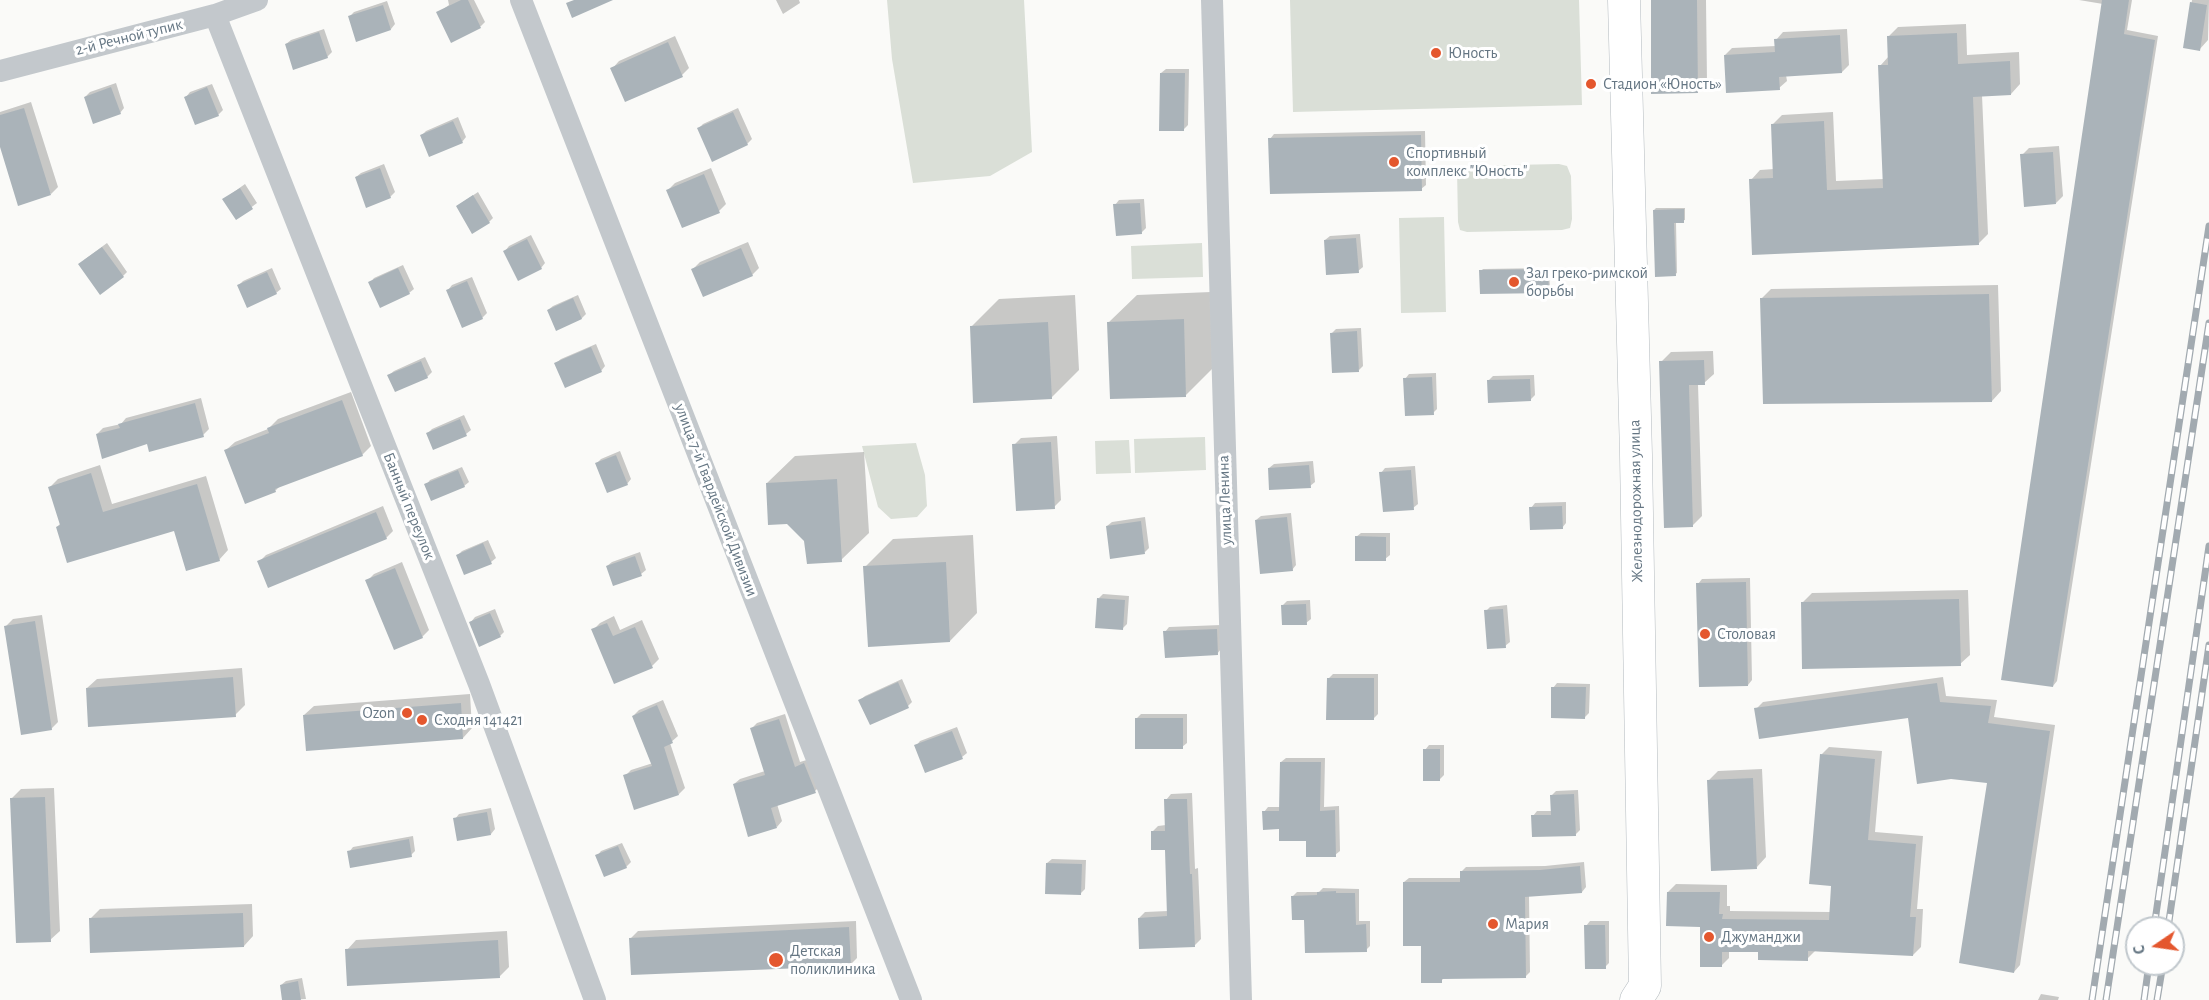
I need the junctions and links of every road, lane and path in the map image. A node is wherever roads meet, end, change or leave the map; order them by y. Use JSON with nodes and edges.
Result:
{"nodes":[{"id":1,"x":257,"y":0,"type":"edge"},
{"id":2,"x":521,"y":0,"type":"edge"},
{"id":3,"x":1212,"y":0,"type":"edge"},
{"id":4,"x":1624,"y":0,"type":"edge"},
{"id":5,"x":215,"y":15,"type":"junction"},
{"id":6,"x":0,"y":70,"type":"edge"},
{"id":7,"x":595,"y":1000,"type":"edge"},
{"id":8,"x":911,"y":1000,"type":"edge"},
{"id":9,"x":1241,"y":1000,"type":"edge"},
{"id":10,"x":1636,"y":1000,"type":"edge"}],
"edges":[{"from":1,"to":5,"type":"street","name":"2-й Речной тупик"},
{"from":2,"to":8,"type":"street","name":"улица 7-й Гвардейской Дивизии"},
{"from":3,"to":9,"type":"street","name":"улица Ленина"},
{"from":4,"to":10,"type":"main road","name":"Железнодорожная улица"},
{"from":5,"to":6,"type":"street","name":"2-й Речной тупик"},
{"from":5,"to":7,"type":"street","name":"Банный переулок"}]}
